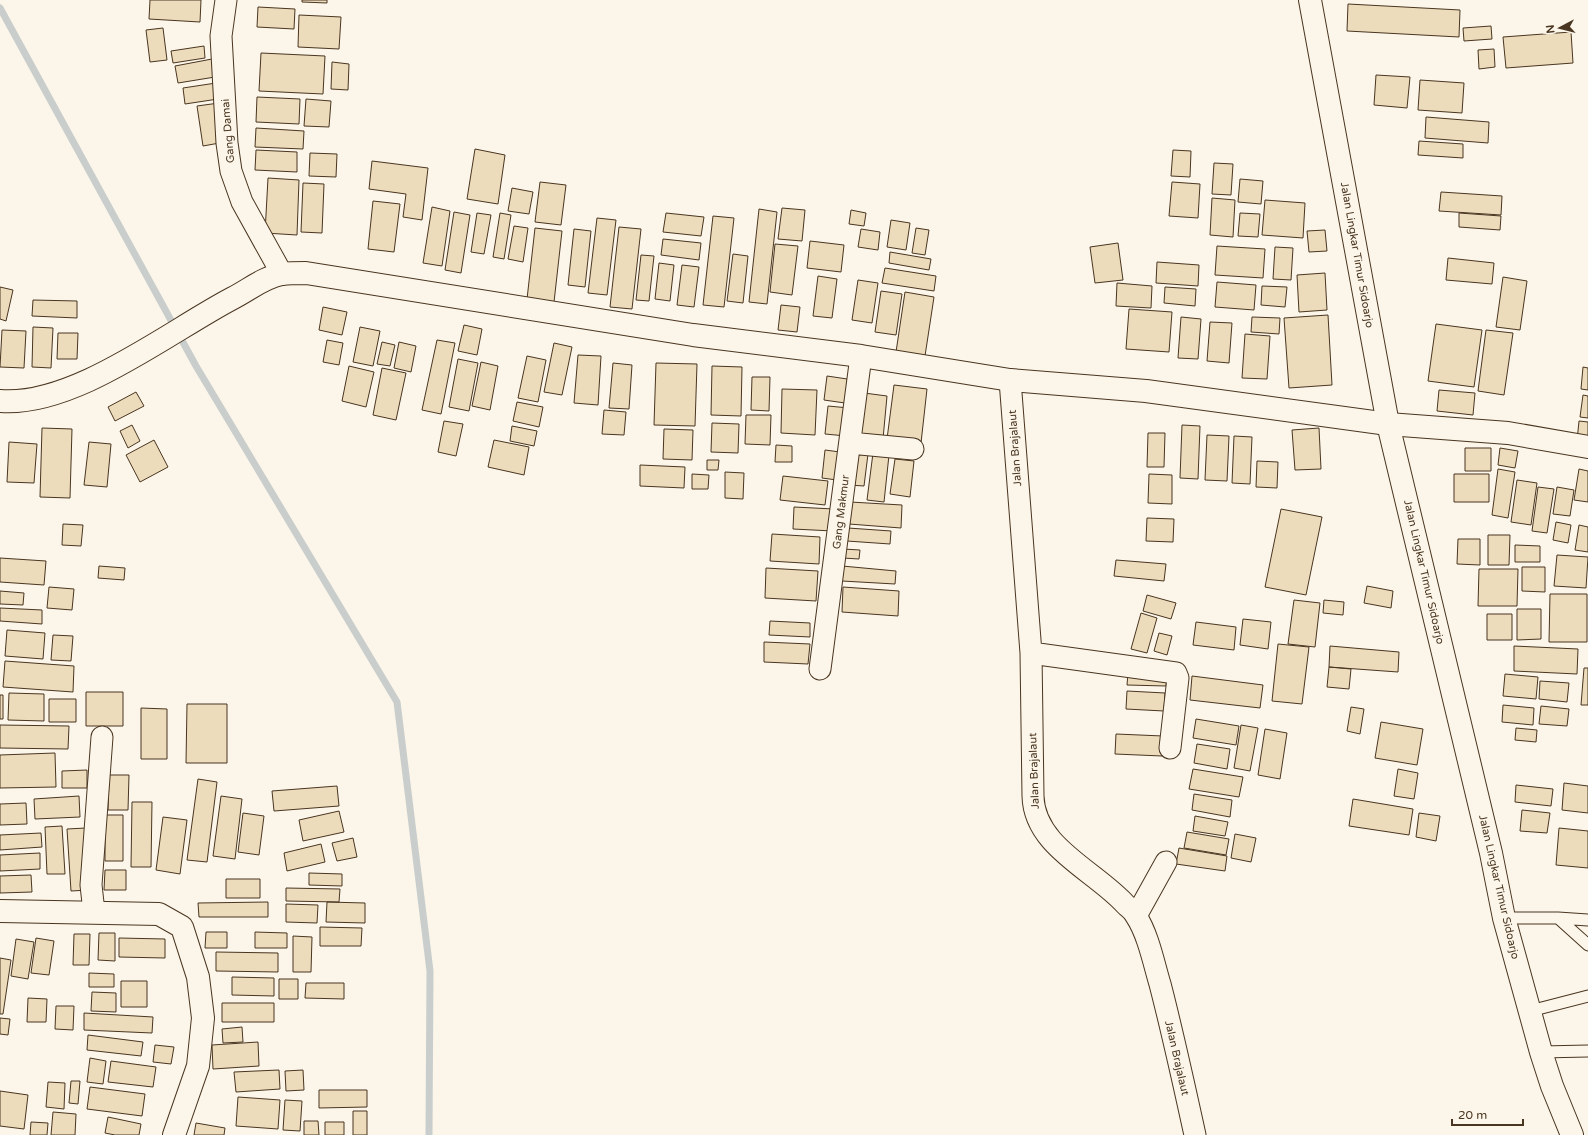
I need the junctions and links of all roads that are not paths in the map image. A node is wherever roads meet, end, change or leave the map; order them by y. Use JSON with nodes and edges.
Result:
{"nodes":[{"id":1,"x":226,"y":0,"type":"edge"},
{"id":2,"x":1310,"y":0,"type":"edge"},
{"id":3,"x":274,"y":277,"type":"junction"},
{"id":4,"x":861,"y":356,"type":"junction"},
{"id":5,"x":999,"y":378,"type":"junction"},
{"id":6,"x":0,"y":401,"type":"edge"},
{"id":7,"x":1388,"y":424,"type":"junction"},
{"id":8,"x":850,"y":443,"type":"junction"},
{"id":9,"x":1588,"y":447,"type":"edge"},
{"id":10,"x":914,"y":449,"type":"dead end"},
{"id":11,"x":1031,"y":653,"type":"junction"},
{"id":12,"x":820,"y":668,"type":"dead end"},
{"id":13,"x":102,"y":737,"type":"dead end"},
{"id":14,"x":1170,"y":748,"type":"dead end"},
{"id":15,"x":1166,"y":862,"type":"dead end"},
{"id":16,"x":0,"y":911,"type":"edge"},
{"id":17,"x":94,"y":912,"type":"junction"},
{"id":18,"x":1136,"y":916,"type":"junction"},
{"id":19,"x":1504,"y":918,"type":"junction"},
{"id":20,"x":1558,"y":918,"type":"junction"},
{"id":21,"x":1588,"y":920,"type":"edge"},
{"id":22,"x":1588,"y":945,"type":"edge"},
{"id":23,"x":1588,"y":996,"type":"edge"},
{"id":24,"x":1530,"y":1011,"type":"junction"},
{"id":25,"x":1588,"y":1051,"type":"edge"},
{"id":26,"x":1542,"y":1052,"type":"junction"},
{"id":27,"x":174,"y":1135,"type":"edge"},
{"id":28,"x":1195,"y":1135,"type":"edge"},
{"id":29,"x":1572,"y":1135,"type":"edge"}],
"edges":[{"from":1,"to":3,"type":"street","name":"Gang Damai"},
{"from":2,"to":7,"type":"street","name":"Jalan Lingkar Timur Sidoarjo"},
{"from":3,"to":4,"type":"street"},
{"from":3,"to":6,"type":"street"},
{"from":4,"to":5,"type":"street"},
{"from":4,"to":8,"type":"street","name":"Gang Makmur"},
{"from":5,"to":7,"type":"street"},
{"from":5,"to":11,"type":"street","name":"Jalan Brajalaut"},
{"from":7,"to":9,"type":"street"},
{"from":7,"to":19,"type":"street","name":"Jalan Lingkar Timur Sidoarjo"},
{"from":8,"to":10,"type":"street"},
{"from":8,"to":12,"type":"street","name":"Gang Makmur"},
{"from":11,"to":14,"type":"street"},
{"from":11,"to":18,"type":"street","name":"Jalan Brajalaut"},
{"from":13,"to":17,"type":"street"},
{"from":15,"to":18,"type":"street"},
{"from":16,"to":17,"type":"street"},
{"from":17,"to":27,"type":"street"},
{"from":18,"to":28,"type":"street","name":"Jalan Brajalaut"},
{"from":19,"to":20,"type":"lane"},
{"from":19,"to":24,"type":"street","name":"Jalan Lingkar Timur Sidoarjo"},
{"from":20,"to":21,"type":"lane"},
{"from":20,"to":22,"type":"lane"},
{"from":23,"to":24,"type":"lane"},
{"from":24,"to":26,"type":"street","name":"Jalan Lingkar Timur Sidoarjo"},
{"from":25,"to":26,"type":"lane"},
{"from":26,"to":29,"type":"street","name":"Jalan Lingkar Timur Sidoarjo"}]}
